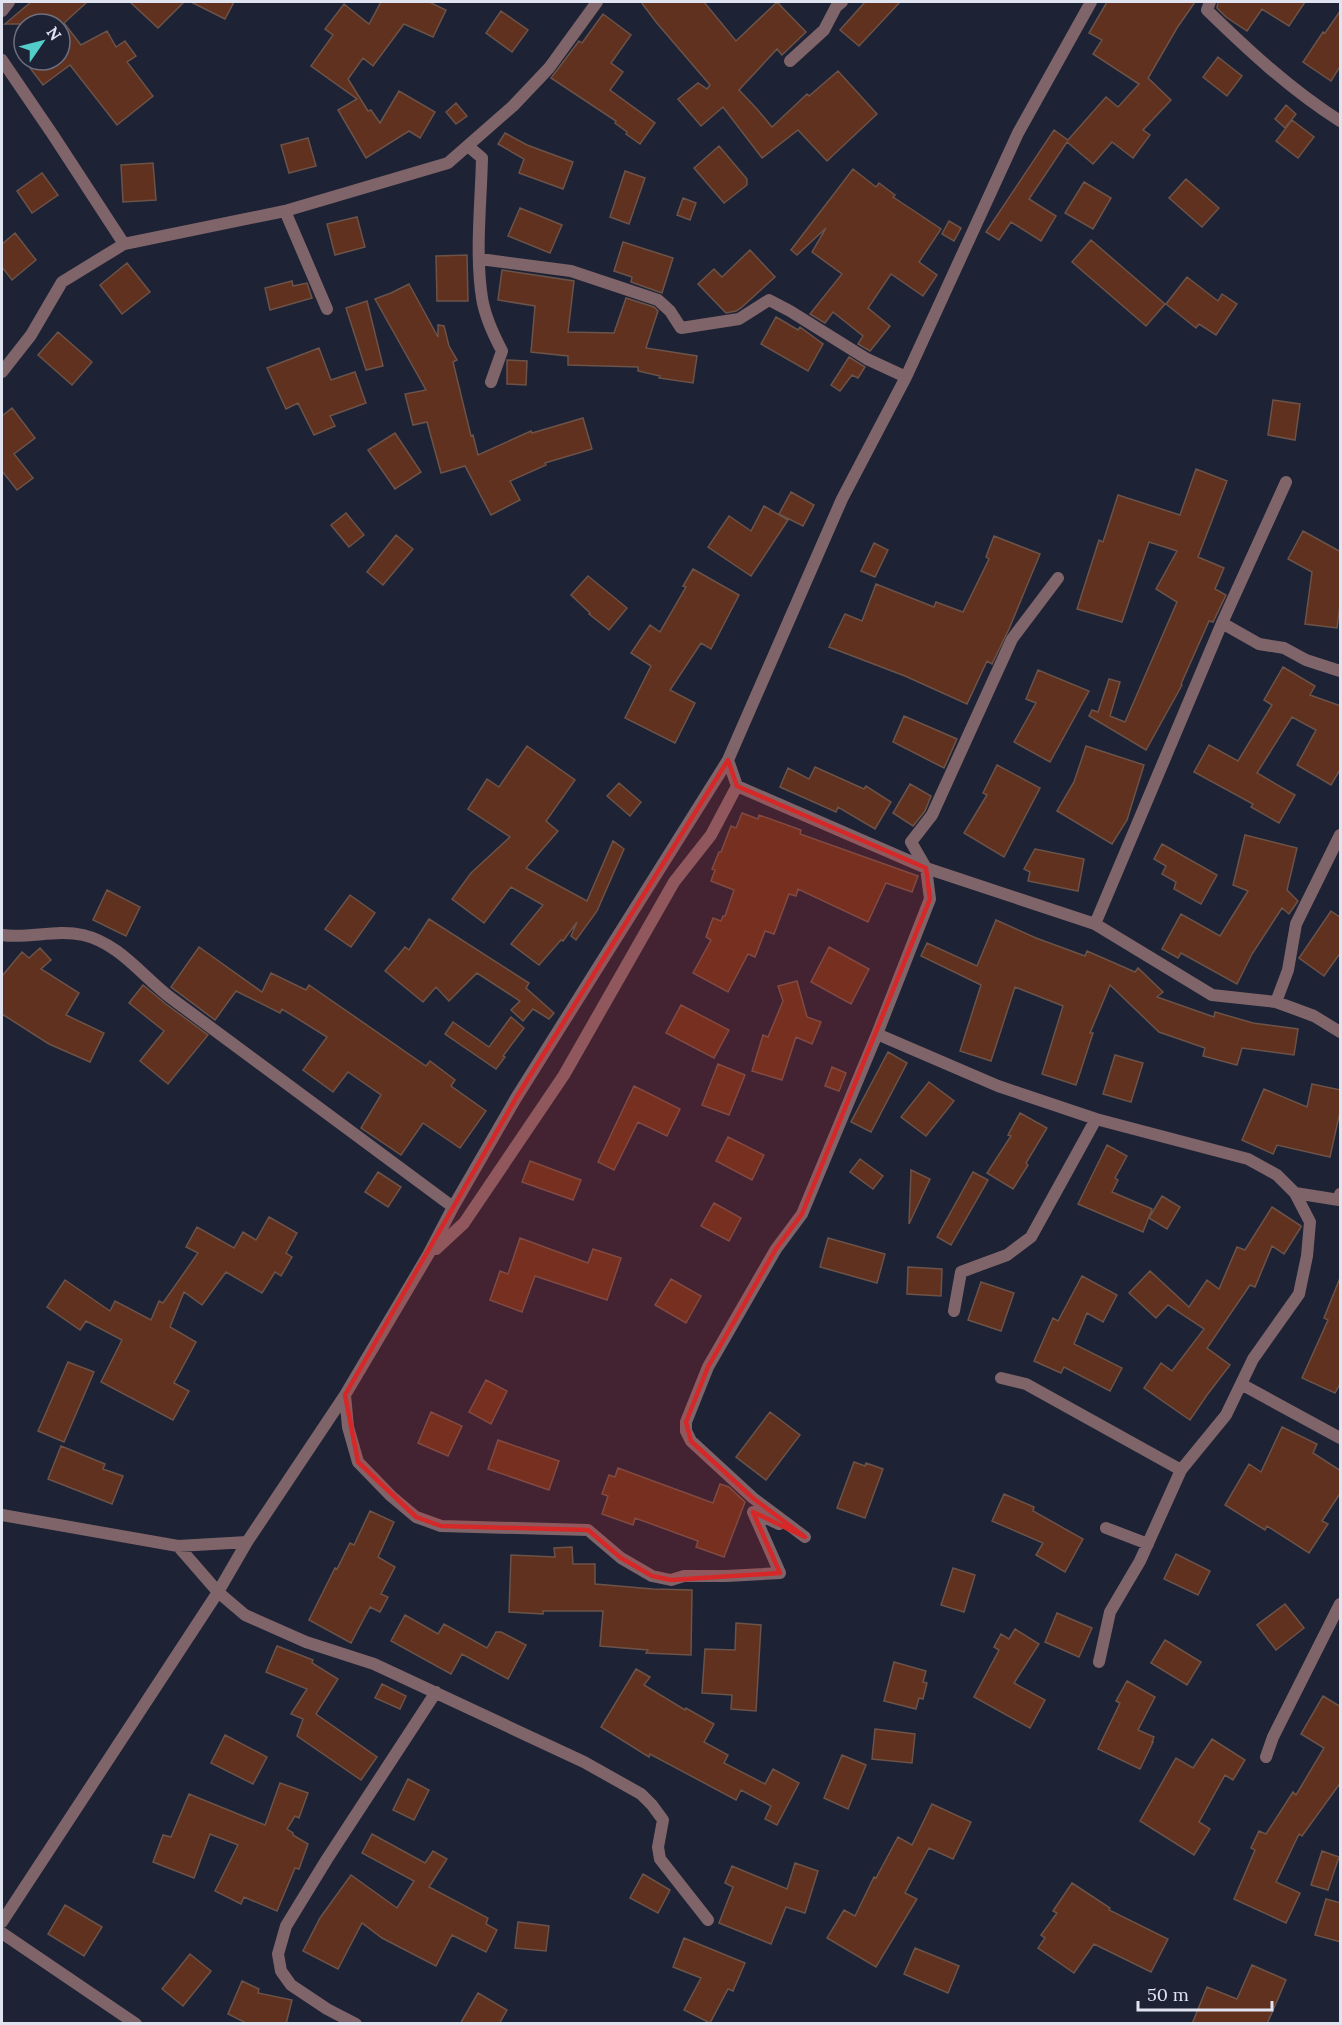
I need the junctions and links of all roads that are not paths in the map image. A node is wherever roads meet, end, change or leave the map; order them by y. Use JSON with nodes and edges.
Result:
{"nodes":[{"id":1,"x":9,"y":2,"type":"edge"},
{"id":2,"x":597,"y":2,"type":"edge"},
{"id":3,"x":842,"y":2,"type":"edge"},
{"id":4,"x":1091,"y":2,"type":"edge"},
{"id":5,"x":1210,"y":2,"type":"edge"},
{"id":6,"x":2,"y":12,"type":"edge"},
{"id":7,"x":2,"y":60,"type":"edge"},
{"id":8,"x":790,"y":61,"type":"dead end"},
{"id":9,"x":1341,"y":121,"type":"edge"},
{"id":10,"x":468,"y":146,"type":"junction"},
{"id":11,"x":285,"y":211,"type":"junction"},
{"id":12,"x":124,"y":244,"type":"junction"},
{"id":13,"x":480,"y":259,"type":"junction"},
{"id":14,"x":327,"y":309,"type":"dead end"},
{"id":15,"x":2,"y":372,"type":"edge"},
{"id":16,"x":906,"y":377,"type":"junction"},
{"id":17,"x":491,"y":382,"type":"dead end"},
{"id":18,"x":1286,"y":482,"type":"dead end"},
{"id":19,"x":1058,"y":578,"type":"dead end"},
{"id":20,"x":1222,"y":623,"type":"junction"},
{"id":21,"x":1341,"y":670,"type":"edge"},
{"id":22,"x":728,"y":760,"type":"junction"},
{"id":23,"x":737,"y":786,"type":"junction"},
{"id":24,"x":1341,"y":835,"type":"edge"},
{"id":25,"x":926,"y":868,"type":"junction"},
{"id":26,"x":1095,"y":924,"type":"junction"},
{"id":27,"x":2,"y":935,"type":"edge"},
{"id":28,"x":1276,"y":1002,"type":"junction"},
{"id":29,"x":1341,"y":1032,"type":"edge"},
{"id":30,"x":878,"y":1034,"type":"junction"},
{"id":31,"x":1096,"y":1119,"type":"junction"},
{"id":32,"x":1295,"y":1192,"type":"junction"},
{"id":33,"x":1341,"y":1194,"type":"edge"},
{"id":34,"x":453,"y":1207,"type":"junction"},
{"id":35,"x":428,"y":1255,"type":"junction"},
{"id":36,"x":954,"y":1311,"type":"dead end"},
{"id":37,"x":1001,"y":1378,"type":"dead end"},
{"id":38,"x":1241,"y":1384,"type":"junction"},
{"id":39,"x":345,"y":1395,"type":"junction"},
{"id":40,"x":1341,"y":1438,"type":"edge"},
{"id":41,"x":1181,"y":1470,"type":"junction"},
{"id":42,"x":2,"y":1515,"type":"edge"},
{"id":43,"x":1106,"y":1528,"type":"dead end"},
{"id":44,"x":247,"y":1542,"type":"junction"},
{"id":45,"x":1148,"y":1544,"type":"junction"},
{"id":46,"x":178,"y":1546,"type":"junction"},
{"id":47,"x":218,"y":1592,"type":"junction"},
{"id":48,"x":1341,"y":1604,"type":"edge"},
{"id":49,"x":1099,"y":1662,"type":"dead end"},
{"id":50,"x":436,"y":1692,"type":"junction"},
{"id":51,"x":1266,"y":1757,"type":"dead end"},
{"id":52,"x":708,"y":1920,"type":"dead end"},
{"id":53,"x":2,"y":1922,"type":"edge"},
{"id":54,"x":2,"y":1933,"type":"edge"},
{"id":55,"x":136,"y":2024,"type":"edge"},
{"id":56,"x":356,"y":2024,"type":"edge"}],
"edges":[{"from":1,"to":6,"type":"street"},
{"from":2,"to":10,"type":"street"},
{"from":3,"to":8,"type":"street"},
{"from":4,"to":16,"type":"street"},
{"from":5,"to":9,"type":"street"},
{"from":7,"to":12,"type":"street"},
{"from":10,"to":11,"type":"street"},
{"from":10,"to":13,"type":"street"},
{"from":11,"to":12,"type":"street"},
{"from":11,"to":14,"type":"street"},
{"from":12,"to":15,"type":"street"},
{"from":13,"to":16,"type":"street"},
{"from":13,"to":17,"type":"street"},
{"from":16,"to":22,"type":"street"},
{"from":18,"to":20,"type":"street"},
{"from":19,"to":25,"type":"street"},
{"from":20,"to":21,"type":"street"},
{"from":20,"to":26,"type":"street"},
{"from":22,"to":23,"type":"street"},
{"from":22,"to":34,"type":"street"},
{"from":23,"to":25,"type":"street"},
{"from":23,"to":35,"type":"street"},
{"from":24,"to":28,"type":"street"},
{"from":25,"to":26,"type":"street"},
{"from":25,"to":30,"type":"street"},
{"from":26,"to":28,"type":"street"},
{"from":27,"to":34,"type":"street"},
{"from":28,"to":29,"type":"street"},
{"from":30,"to":31,"type":"street"},
{"from":30,"to":39,"type":"street"},
{"from":31,"to":32,"type":"street"},
{"from":31,"to":36,"type":"street"},
{"from":32,"to":33,"type":"street"},
{"from":32,"to":38,"type":"street"},
{"from":34,"to":35,"type":"street"},
{"from":35,"to":39,"type":"street"},
{"from":37,"to":41,"type":"street"},
{"from":38,"to":40,"type":"street"},
{"from":38,"to":41,"type":"street"},
{"from":39,"to":44,"type":"street"},
{"from":41,"to":45,"type":"street"},
{"from":42,"to":46,"type":"street"},
{"from":43,"to":45,"type":"street"},
{"from":44,"to":46,"type":"street"},
{"from":44,"to":47,"type":"street"},
{"from":45,"to":49,"type":"street"},
{"from":46,"to":47,"type":"street"},
{"from":47,"to":50,"type":"street"},
{"from":47,"to":53,"type":"street"},
{"from":48,"to":51,"type":"street"},
{"from":50,"to":52,"type":"street"},
{"from":50,"to":56,"type":"street"},
{"from":54,"to":55,"type":"street"}]}
